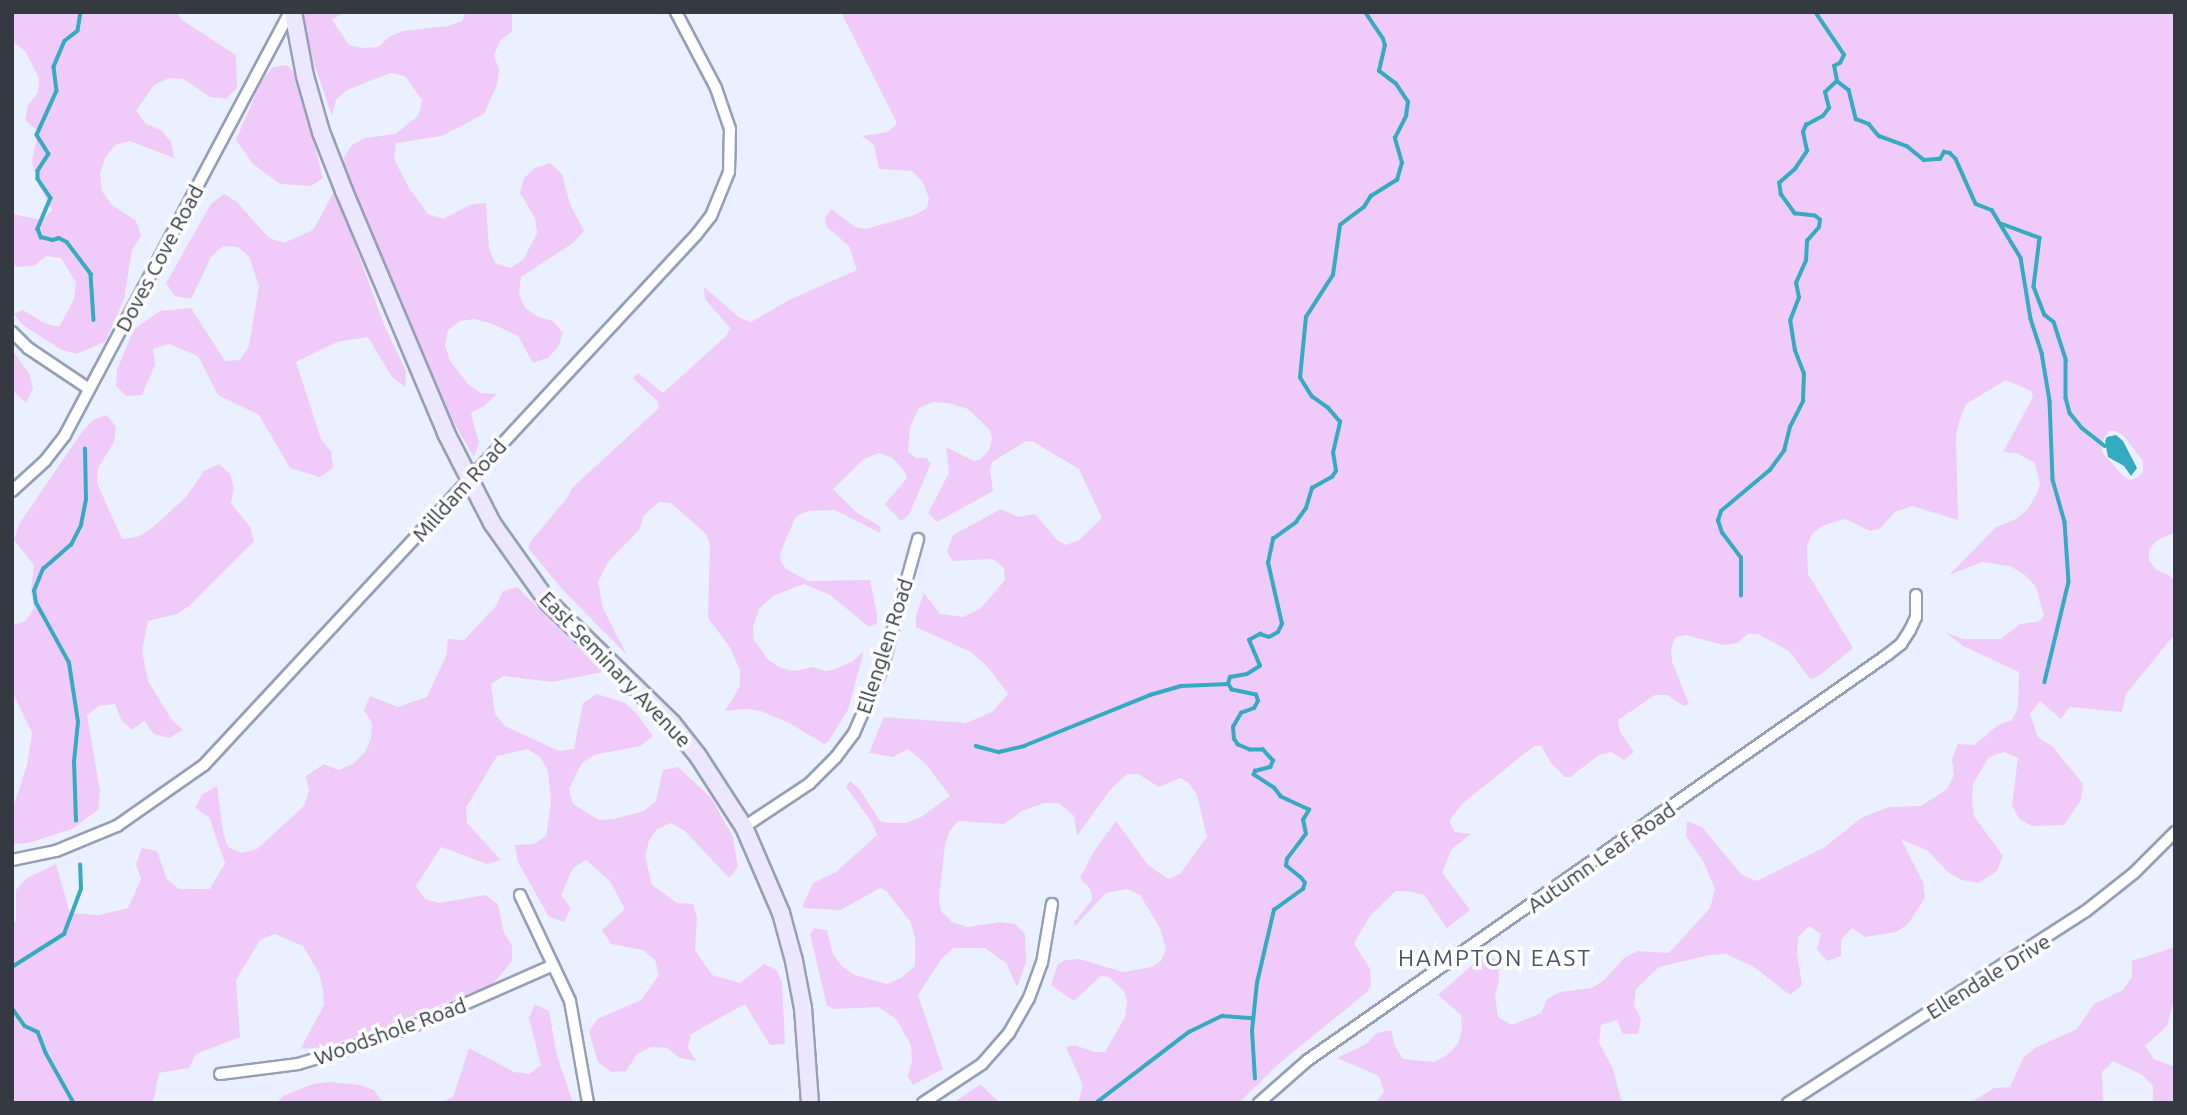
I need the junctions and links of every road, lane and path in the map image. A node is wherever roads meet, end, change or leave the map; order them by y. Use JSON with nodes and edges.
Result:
{"nodes":[{"id":1,"x":291,"y":12,"type":"edge"},
{"id":2,"x":676,"y":12,"type":"edge"},
{"id":3,"x":12,"y":332,"type":"edge"},
{"id":4,"x":89,"y":389,"type":"junction"},
{"id":5,"x":468,"y":480,"type":"junction"},
{"id":6,"x":12,"y":491,"type":"edge"},
{"id":7,"x":918,"y":539,"type":"dead end"},
{"id":8,"x":1916,"y":595,"type":"dead end"},
{"id":9,"x":744,"y":827,"type":"junction"},
{"id":10,"x":2175,"y":832,"type":"edge"},
{"id":11,"x":12,"y":860,"type":"edge"},
{"id":12,"x":520,"y":895,"type":"dead end"},
{"id":13,"x":1052,"y":905,"type":"dead end"},
{"id":14,"x":553,"y":965,"type":"junction"},
{"id":15,"x":220,"y":1074,"type":"dead end"},
{"id":16,"x":588,"y":1103,"type":"edge"},
{"id":17,"x":810,"y":1103,"type":"edge"},
{"id":18,"x":923,"y":1103,"type":"edge"},
{"id":19,"x":1259,"y":1103,"type":"edge"},
{"id":20,"x":1788,"y":1103,"type":"edge"}],
"edges":[{"from":1,"to":4,"type":"street","name":"Doves Cove Road"},
{"from":1,"to":5,"type":"street","name":"East Seminary Avenue"},
{"from":2,"to":5,"type":"street","name":"Milldam Road"},
{"from":3,"to":4,"type":"street"},
{"from":4,"to":6,"type":"street","name":"Doves Cove Road"},
{"from":5,"to":9,"type":"street","name":"East Seminary Avenue"},
{"from":5,"to":11,"type":"street","name":"Milldam Road"},
{"from":7,"to":9,"type":"street","name":"Ellenglen Road"},
{"from":8,"to":19,"type":"street","name":"Autumn Leaf Road"},
{"from":9,"to":17,"type":"street","name":"East Seminary Avenue"},
{"from":10,"to":20,"type":"street","name":"Ellendale Drive"},
{"from":12,"to":14,"type":"street"},
{"from":13,"to":18,"type":"street"},
{"from":14,"to":15,"type":"street","name":"Woodshole Road"},
{"from":14,"to":16,"type":"street"}]}
